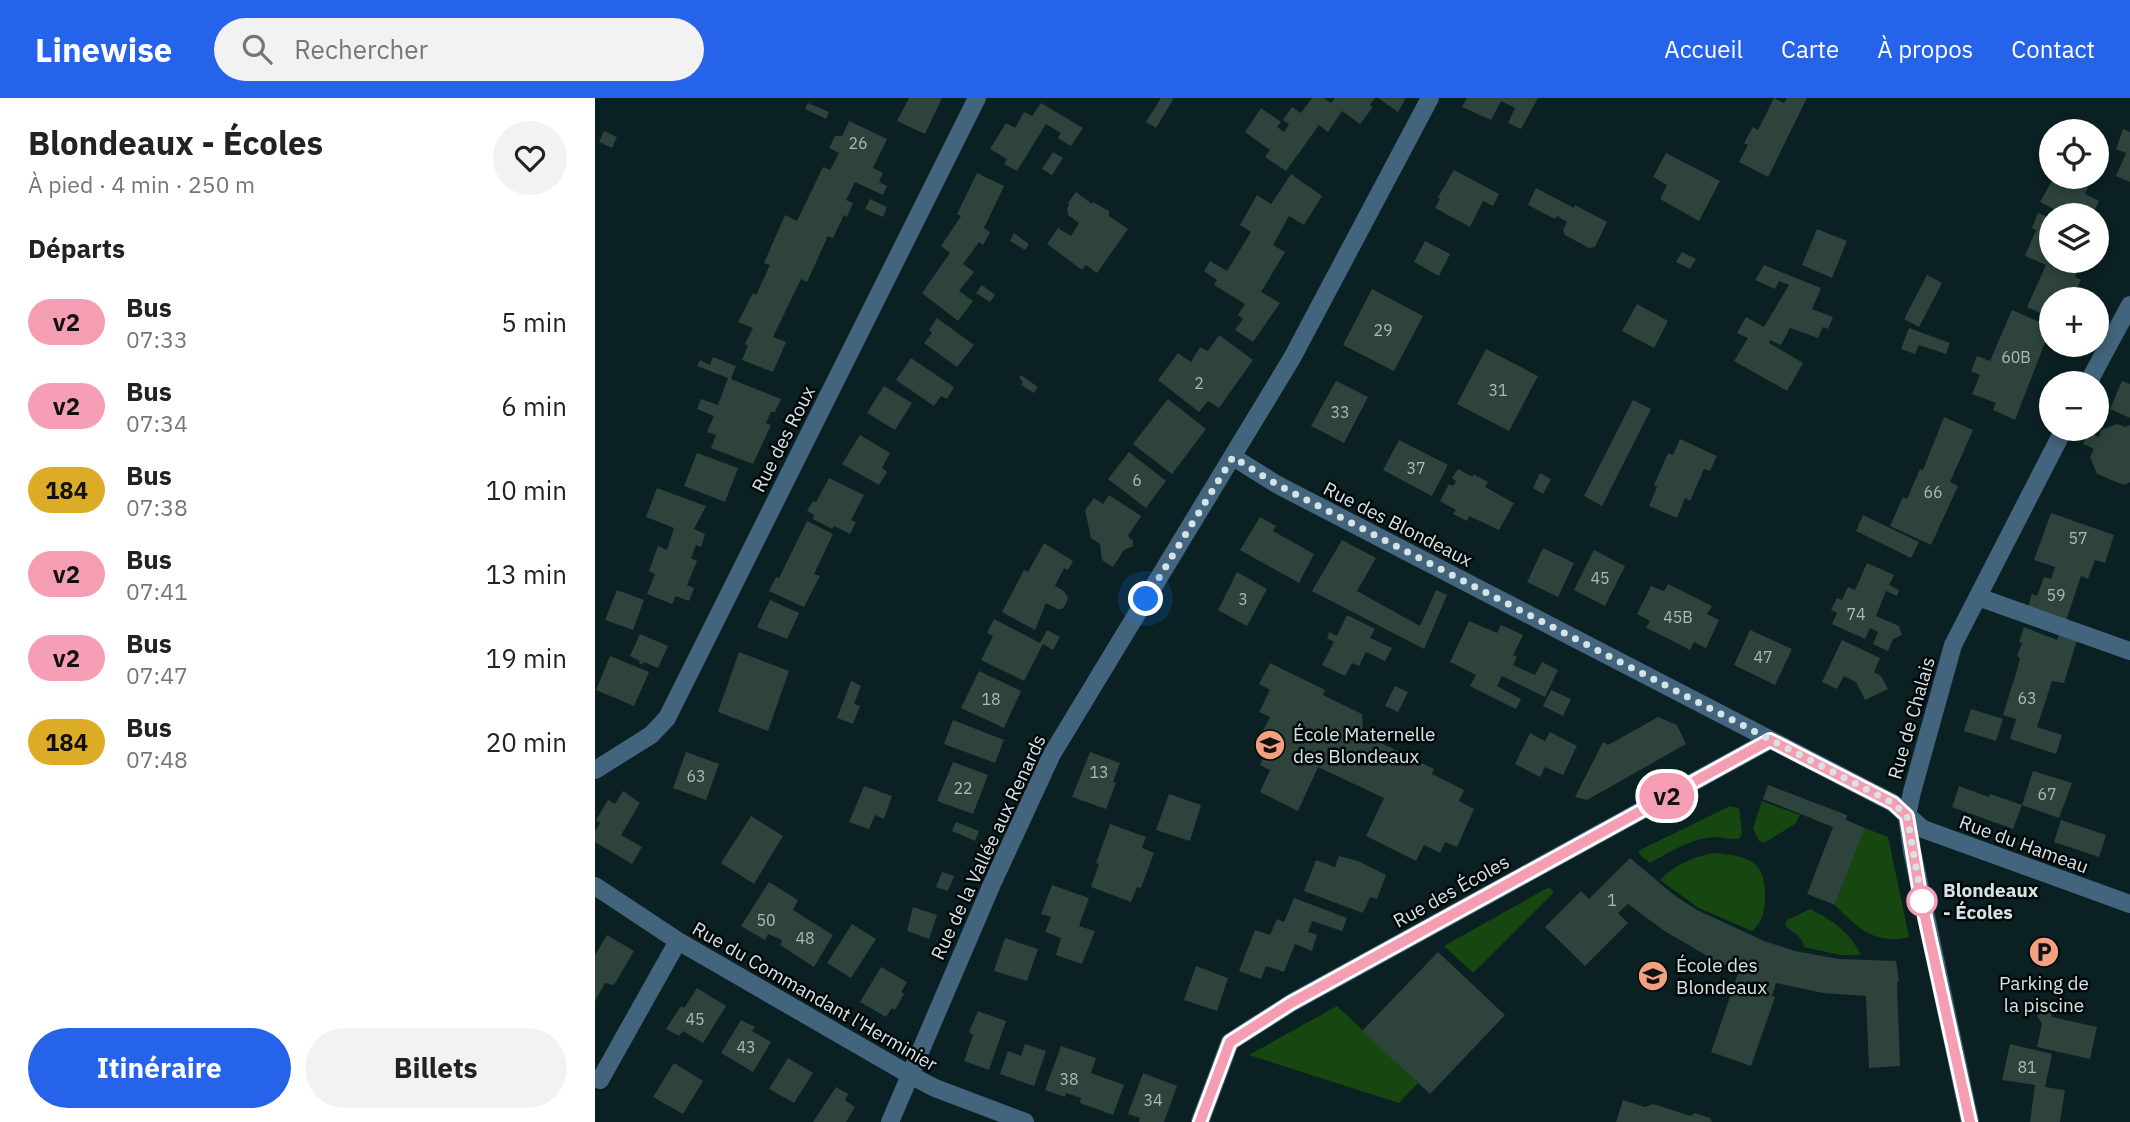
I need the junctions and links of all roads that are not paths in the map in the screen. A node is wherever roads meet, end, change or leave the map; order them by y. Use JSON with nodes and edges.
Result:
{"nodes":[{"id":1,"x":977,"y":98,"type":"edge"},
{"id":2,"x":1430,"y":98,"type":"edge"},
{"id":3,"x":2130,"y":305,"type":"edge"},
{"id":4,"x":2094,"y":371,"type":"edge"},
{"id":5,"x":2058,"y":441,"type":"edge"},
{"id":6,"x":1233,"y":457,"type":"junction"},
{"id":7,"x":1978,"y":597,"type":"junction"},
{"id":8,"x":2130,"y":651,"type":"edge"},
{"id":9,"x":1770,"y":740,"type":"junction"},
{"id":10,"x":595,"y":770,"type":"edge"},
{"id":11,"x":1907,"y":816,"type":"junction"},
{"id":12,"x":595,"y":886,"type":"edge"},
{"id":13,"x":2130,"y":904,"type":"edge"},
{"id":14,"x":678,"y":941,"type":"junction"},
{"id":15,"x":910,"y":1076,"type":"junction"},
{"id":16,"x":600,"y":1080,"type":"dead end"},
{"id":17,"x":890,"y":1122,"type":"edge"},
{"id":18,"x":1025,"y":1122,"type":"edge"},
{"id":19,"x":1200,"y":1122,"type":"edge"},
{"id":20,"x":1970,"y":1122,"type":"edge"}],
"edges":[{"from":1,"to":10,"type":"street","name":"Rue des Roux"},
{"from":2,"to":6,"type":"street"},
{"from":3,"to":4,"type":"street"},
{"from":5,"to":7,"type":"street","name":"Rue de Chalais"},
{"from":6,"to":9,"type":"street","name":"Rue des Blondeaux"},
{"from":6,"to":15,"type":"street","name":"Rue de la Vallée aux Renards"},
{"from":7,"to":8,"type":"street"},
{"from":7,"to":11,"type":"street","name":"Rue de Chalais"},
{"from":9,"to":11,"type":"street","name":"Rue des Blondeaux"},
{"from":9,"to":19,"type":"street","name":"Rue des Écoles"},
{"from":11,"to":13,"type":"street","name":"Rue du Hameau"},
{"from":11,"to":20,"type":"street","name":"Rue de Chalais"},
{"from":12,"to":14,"type":"street","name":"Rue du Commandant l'Herminier"},
{"from":14,"to":15,"type":"street","name":"Rue du Commandant l'Herminier"},
{"from":14,"to":16,"type":"street"},
{"from":15,"to":17,"type":"street","name":"Rue de la Vallée aux Renards"},
{"from":15,"to":18,"type":"street","name":"Rue du Commandant l'Herminier"}]}
